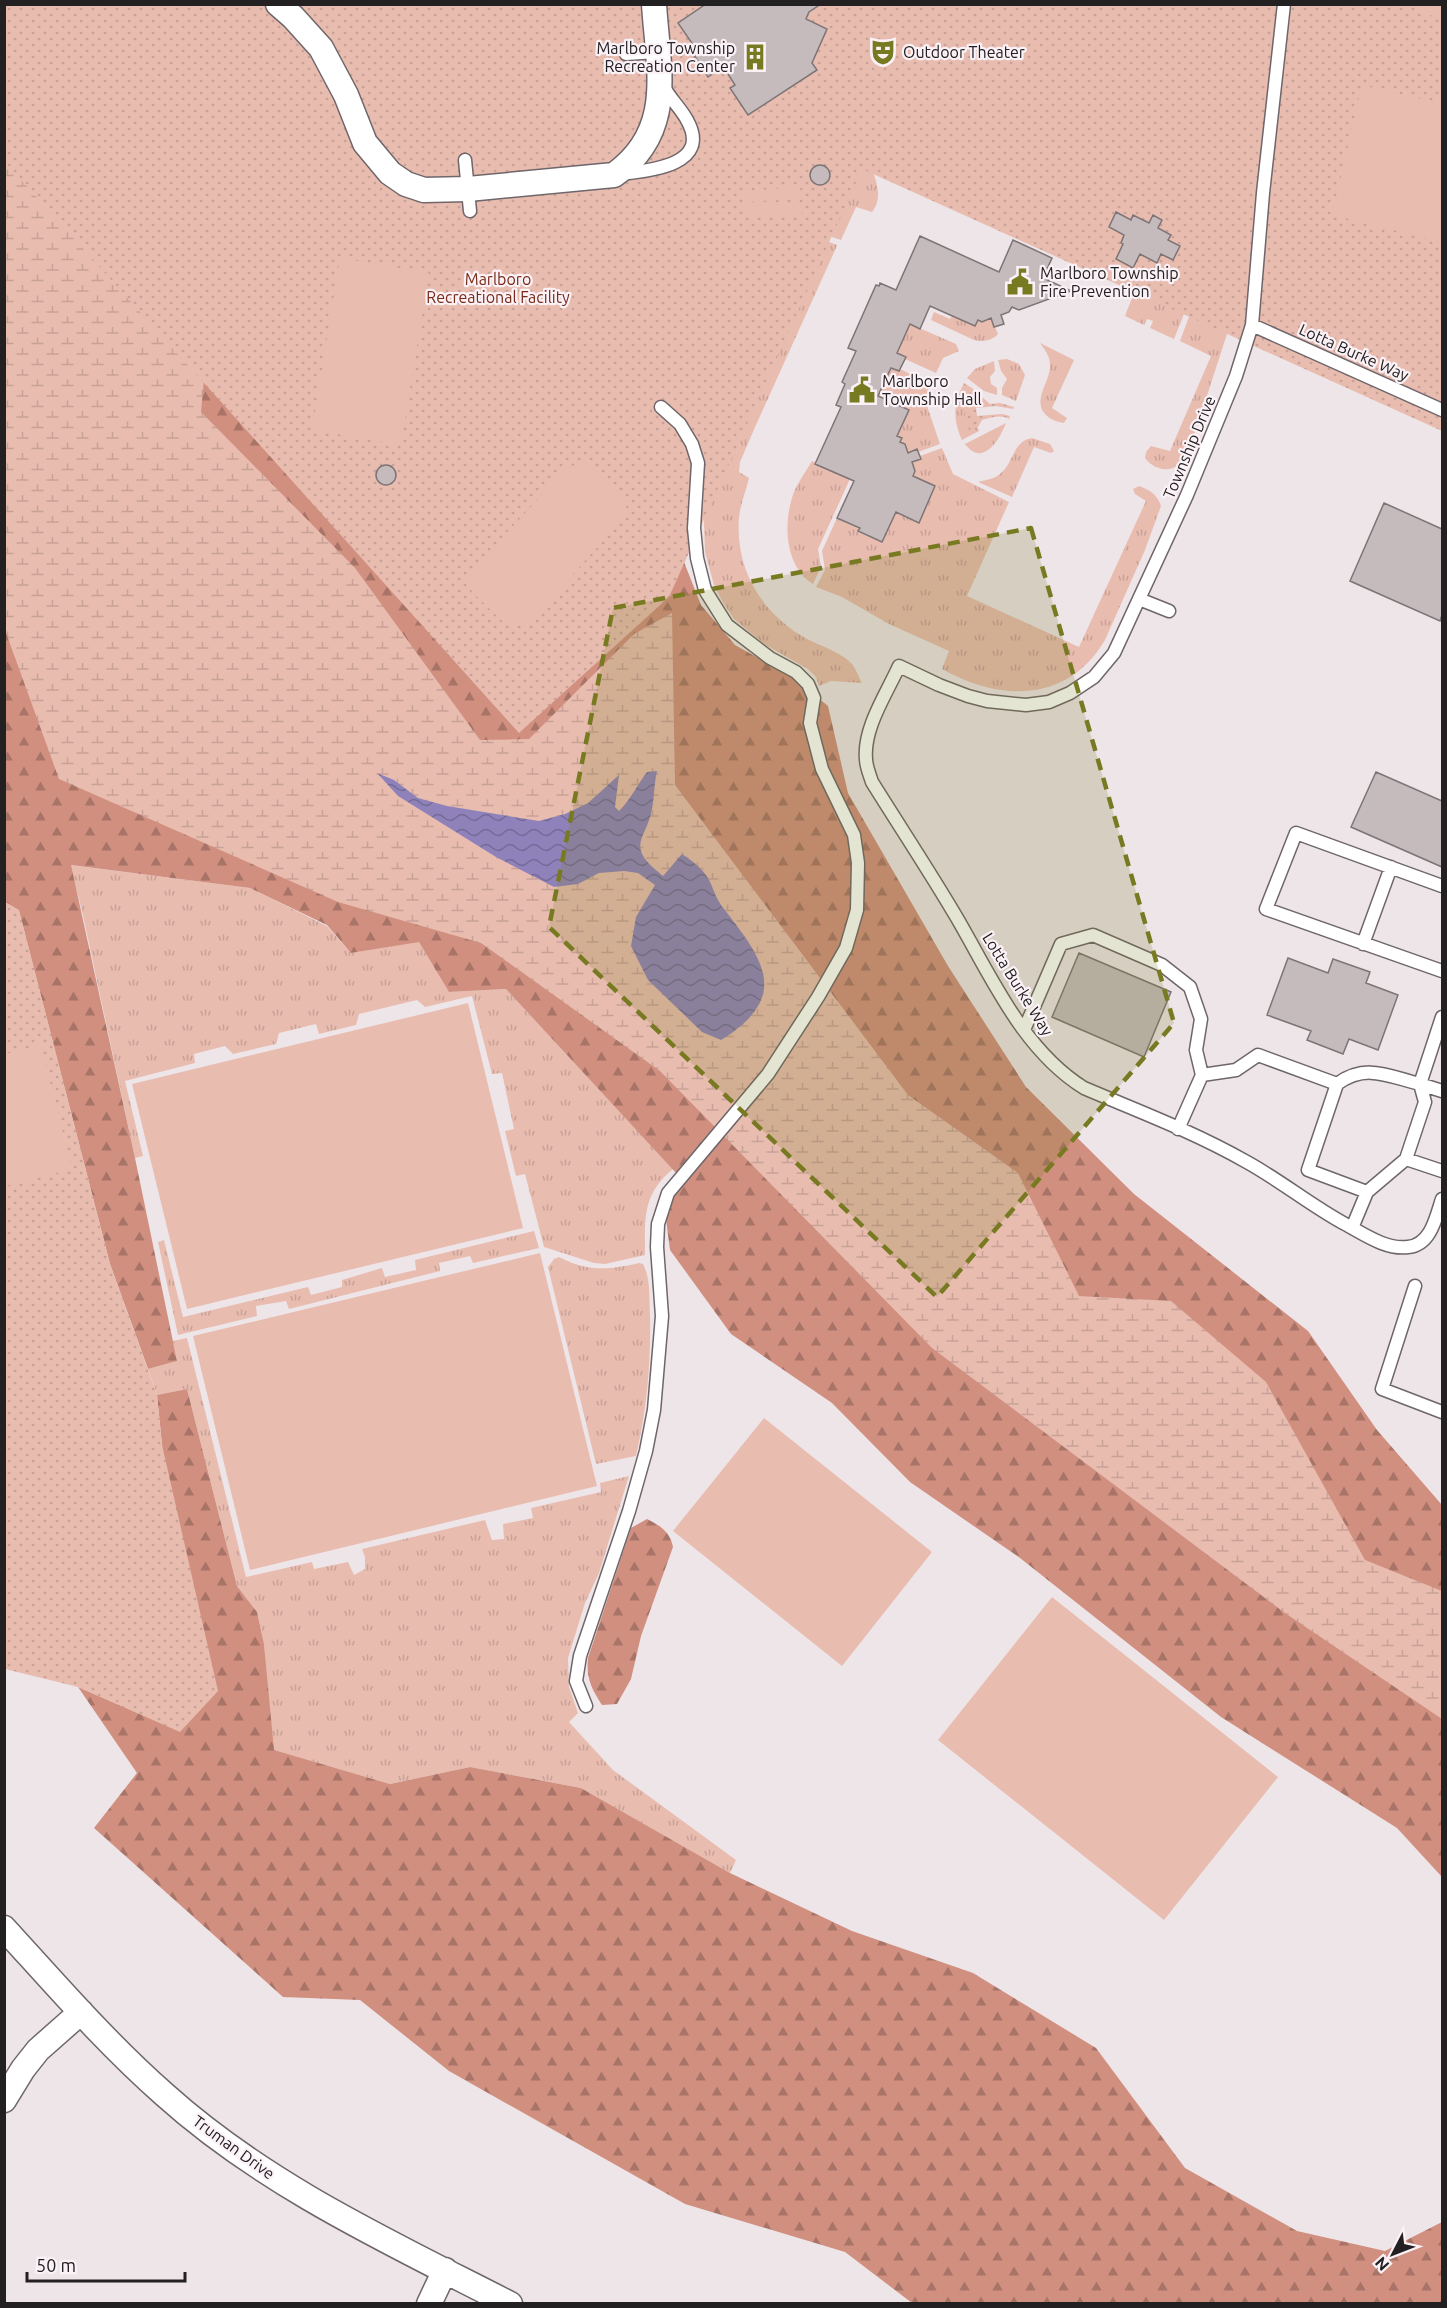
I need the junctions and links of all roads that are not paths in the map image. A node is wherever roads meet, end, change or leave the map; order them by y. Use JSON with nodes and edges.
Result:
{"nodes":[{"id":1,"x":278,"y":4,"type":"edge"},
{"id":2,"x":654,"y":4,"type":"edge"},
{"id":3,"x":1284,"y":4,"type":"edge"},
{"id":4,"x":657,"y":52,"type":"junction"},
{"id":5,"x":626,"y":54,"type":"dead end"},
{"id":6,"x":661,"y":81,"type":"junction"},
{"id":7,"x":465,"y":160,"type":"dead end"},
{"id":8,"x":614,"y":175,"type":"junction"},
{"id":9,"x":469,"y":200,"type":"junction"},
{"id":10,"x":1252,"y":325,"type":"junction"},
{"id":11,"x":661,"y":407,"type":"dead end"},
{"id":12,"x":1443,"y":410,"type":"edge"},
{"id":13,"x":1139,"y":600,"type":"junction"},
{"id":14,"x":1169,"y":611,"type":"dead end"},
{"id":15,"x":899,"y":666,"type":"joint"},
{"id":16,"x":1391,"y":867,"type":"junction"},
{"id":17,"x":1443,"y":886,"type":"edge"},
{"id":18,"x":1364,"y":944,"type":"junction"},
{"id":19,"x":1443,"y":971,"type":"edge"},
{"id":20,"x":1443,"y":1017,"type":"edge"},
{"id":21,"x":1024,"y":1030,"type":"junction"},
{"id":22,"x":1202,"y":1076,"type":"junction"},
{"id":23,"x":1337,"y":1084,"type":"junction"},
{"id":24,"x":1420,"y":1084,"type":"junction"},
{"id":25,"x":1443,"y":1091,"type":"edge"},
{"id":26,"x":1179,"y":1129,"type":"junction"},
{"id":27,"x":1406,"y":1159,"type":"junction"},
{"id":28,"x":1443,"y":1171,"type":"edge"},
{"id":29,"x":1367,"y":1192,"type":"junction"},
{"id":30,"x":1443,"y":1199,"type":"edge"},
{"id":31,"x":1352,"y":1228,"type":"junction"},
{"id":32,"x":1415,"y":1286,"type":"dead end"},
{"id":33,"x":1443,"y":1412,"type":"edge"},
{"id":34,"x":586,"y":1706,"type":"dead end"},
{"id":35,"x":4,"y":1928,"type":"edge"},
{"id":36,"x":81,"y":2012,"type":"junction"},
{"id":37,"x":4,"y":2100,"type":"edge"},
{"id":38,"x":445,"y":2270,"type":"junction"},
{"id":39,"x":429,"y":2304,"type":"edge"},
{"id":40,"x":510,"y":2304,"type":"edge"}],
"edges":[{"from":1,"to":9,"type":"street"},
{"from":2,"to":4,"type":"street"},
{"from":3,"to":10,"type":"lane","name":"Township Drive"},
{"from":4,"to":5,"type":"lane"},
{"from":4,"to":6,"type":"street"},
{"from":6,"to":8,"type":"street"},
{"from":6,"to":8,"type":"lane"},
{"from":7,"to":9,"type":"lane"},
{"from":8,"to":9,"type":"street"},
{"from":10,"to":12,"type":"lane","name":"Lotta Burke Way"},
{"from":10,"to":13,"type":"lane","name":"Township Drive"},
{"from":11,"to":34,"type":"lane"},
{"from":13,"to":14,"type":"lane"},
{"from":13,"to":15,"type":"lane","name":"Township Drive"},
{"from":15,"to":21,"type":"lane","name":"Lotta Burke Way"},
{"from":16,"to":17,"type":"lane"},
{"from":16,"to":18,"type":"lane"},
{"from":16,"to":18,"type":"lane"},
{"from":18,"to":19,"type":"lane"},
{"from":20,"to":24,"type":"lane"},
{"from":21,"to":22,"type":"lane"},
{"from":21,"to":26,"type":"lane","name":"Lotta Burke Way"},
{"from":22,"to":23,"type":"lane"},
{"from":22,"to":26,"type":"lane"},
{"from":23,"to":24,"type":"lane"},
{"from":23,"to":29,"type":"lane"},
{"from":24,"to":25,"type":"lane"},
{"from":24,"to":27,"type":"lane"},
{"from":26,"to":31,"type":"lane","name":"Lotta Burke Way"},
{"from":27,"to":28,"type":"lane"},
{"from":27,"to":29,"type":"lane"},
{"from":29,"to":31,"type":"lane"},
{"from":30,"to":31,"type":"lane","name":"Lotta Burke Way"},
{"from":32,"to":33,"type":"lane"},
{"from":35,"to":36,"type":"street","name":"Truman Drive"},
{"from":36,"to":37,"type":"street"},
{"from":36,"to":38,"type":"street","name":"Truman Drive"},
{"from":38,"to":39,"type":"street"},
{"from":38,"to":40,"type":"street","name":"Truman Drive"}]}
